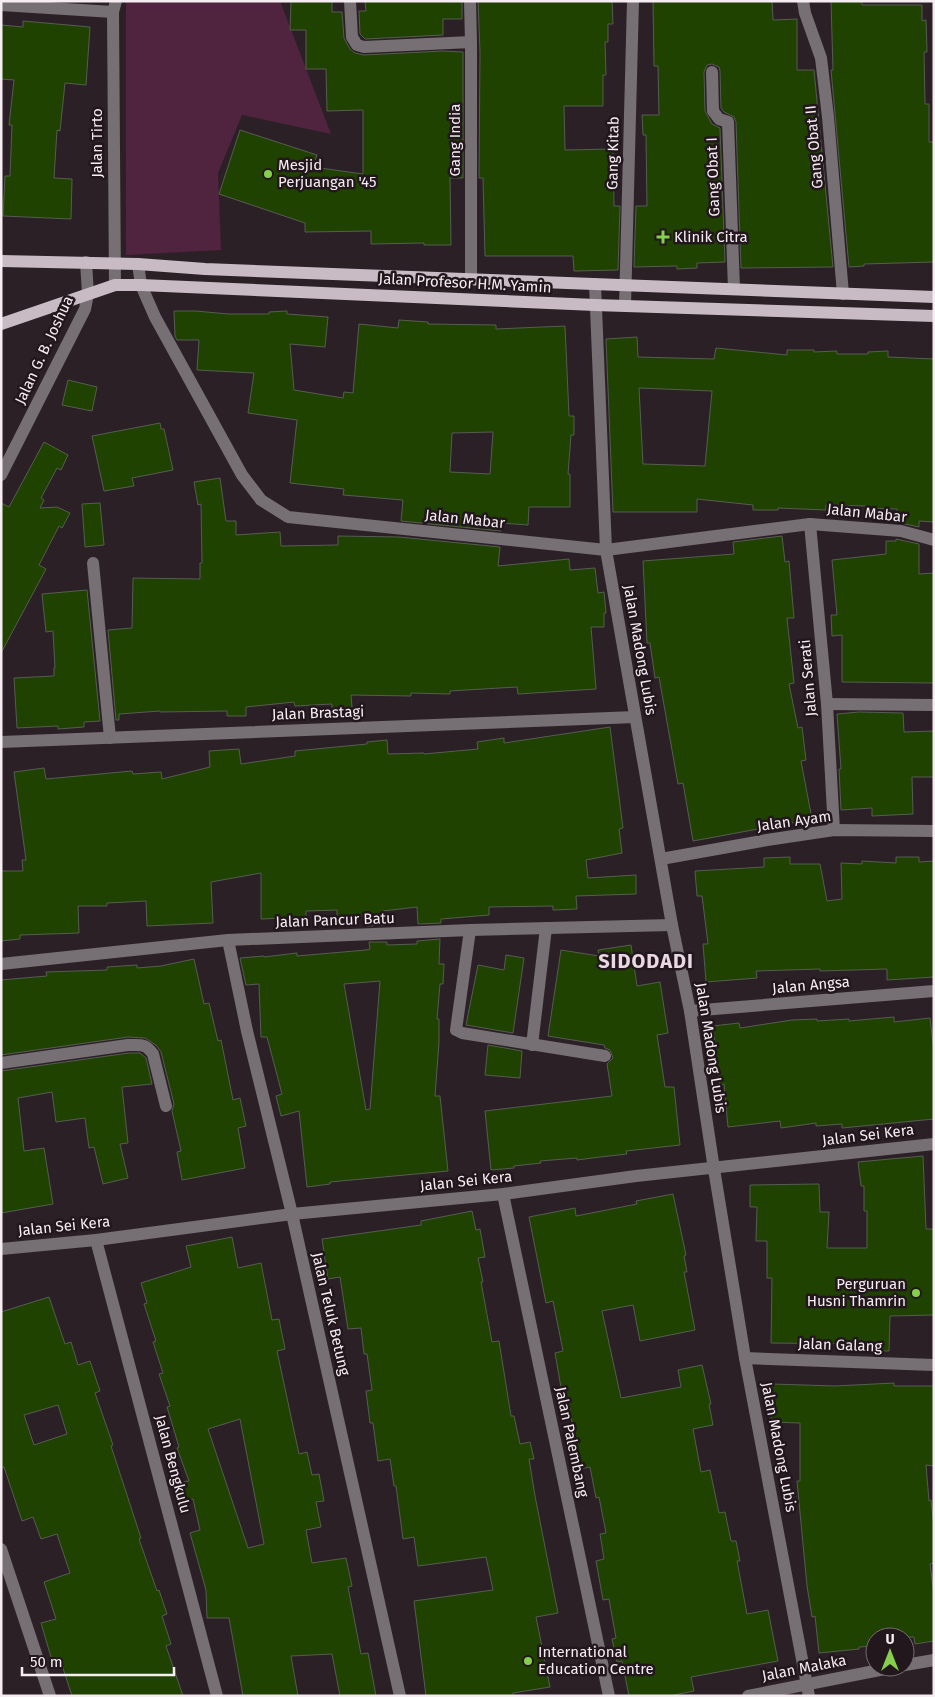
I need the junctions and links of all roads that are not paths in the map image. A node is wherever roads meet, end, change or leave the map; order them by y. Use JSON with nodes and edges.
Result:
{"nodes":[{"id":1,"x":350,"y":1,"type":"edge"},
{"id":2,"x":470,"y":1,"type":"edge"},
{"id":3,"x":632,"y":1,"type":"edge"},
{"id":4,"x":804,"y":1,"type":"edge"},
{"id":5,"x":1,"y":5,"type":"edge"},
{"id":6,"x":114,"y":7,"type":"edge"},
{"id":7,"x":471,"y":42,"type":"junction"},
{"id":8,"x":712,"y":72,"type":"dead end"},
{"id":9,"x":1,"y":261,"type":"edge"},
{"id":10,"x":86,"y":262,"type":"junction"},
{"id":11,"x":114,"y":264,"type":"junction"},
{"id":12,"x":138,"y":264,"type":"junction"},
{"id":13,"x":471,"y":279,"type":"junction"},
{"id":14,"x":595,"y":284,"type":"junction"},
{"id":15,"x":626,"y":284,"type":"junction"},
{"id":16,"x":115,"y":285,"type":"junction"},
{"id":17,"x":141,"y":285,"type":"junction"},
{"id":18,"x":734,"y":290,"type":"junction"},
{"id":19,"x":88,"y":294,"type":"junction"},
{"id":20,"x":843,"y":294,"type":"junction"},
{"id":21,"x":934,"y":297,"type":"edge"},
{"id":22,"x":595,"y":305,"type":"junction"},
{"id":23,"x":625,"y":306,"type":"junction"},
{"id":24,"x":934,"y":316,"type":"edge"},
{"id":25,"x":1,"y":324,"type":"edge"},
{"id":26,"x":1,"y":475,"type":"edge"},
{"id":27,"x":810,"y":524,"type":"junction"},
{"id":28,"x":934,"y":540,"type":"edge"},
{"id":29,"x":606,"y":550,"type":"junction"},
{"id":30,"x":93,"y":564,"type":"dead end"},
{"id":31,"x":827,"y":704,"type":"junction"},
{"id":32,"x":934,"y":705,"type":"edge"},
{"id":33,"x":635,"y":717,"type":"junction"},
{"id":34,"x":110,"y":738,"type":"junction"},
{"id":35,"x":1,"y":742,"type":"edge"},
{"id":36,"x":834,"y":830,"type":"junction"},
{"id":37,"x":934,"y":831,"type":"edge"},
{"id":38,"x":661,"y":859,"type":"junction"},
{"id":39,"x":672,"y":925,"type":"junction"},
{"id":40,"x":546,"y":928,"type":"junction"},
{"id":41,"x":470,"y":930,"type":"junction"},
{"id":42,"x":228,"y":940,"type":"junction"},
{"id":43,"x":1,"y":964,"type":"edge"},
{"id":44,"x":934,"y":991,"type":"edge"},
{"id":45,"x":690,"y":1011,"type":"junction"},
{"id":46,"x":532,"y":1045,"type":"junction"},
{"id":47,"x":604,"y":1056,"type":"dead end"},
{"id":48,"x":1,"y":1063,"type":"edge"},
{"id":49,"x":166,"y":1106,"type":"dead end"},
{"id":50,"x":934,"y":1144,"type":"edge"},
{"id":51,"x":714,"y":1169,"type":"junction"},
{"id":52,"x":503,"y":1194,"type":"junction"},
{"id":53,"x":292,"y":1214,"type":"junction"},
{"id":54,"x":96,"y":1240,"type":"junction"},
{"id":55,"x":1,"y":1249,"type":"edge"},
{"id":56,"x":745,"y":1358,"type":"junction"},
{"id":57,"x":934,"y":1365,"type":"edge"},
{"id":58,"x":1,"y":1549,"type":"edge"},
{"id":59,"x":934,"y":1660,"type":"edge"},
{"id":60,"x":915,"y":1663,"type":"edge"},
{"id":61,"x":865,"y":1675,"type":"edge"},
{"id":62,"x":809,"y":1689,"type":"edge"},
{"id":63,"x":50,"y":1696,"type":"edge"},
{"id":64,"x":217,"y":1696,"type":"edge"},
{"id":65,"x":400,"y":1696,"type":"edge"},
{"id":66,"x":609,"y":1696,"type":"edge"},
{"id":67,"x":748,"y":1696,"type":"edge"}],
"edges":[{"from":1,"to":7,"type":"street"},
{"from":2,"to":7,"type":"street","name":"Gang India"},
{"from":3,"to":15,"type":"street","name":"Gang Kitab"},
{"from":4,"to":20,"type":"street","name":"Gang Obat II"},
{"from":5,"to":6,"type":"street"},
{"from":6,"to":11,"type":"street","name":"Jalan Tirto"},
{"from":7,"to":13,"type":"street","name":"Gang India"},
{"from":8,"to":18,"type":"street","name":"Gang Obat I"},
{"from":9,"to":10,"type":"main road","name":"Jalan Profesor H.M. Yamin"},
{"from":10,"to":11,"type":"main road","name":"Jalan Profesor H.M. Yamin"},
{"from":10,"to":19,"type":"street","name":"Jalan G. B. Joshua"},
{"from":11,"to":12,"type":"main road","name":"Jalan Profesor H.M. Yamin"},
{"from":11,"to":16,"type":"street","name":"Jalan Tirto"},
{"from":12,"to":13,"type":"main road","name":"Jalan Profesor H.M. Yamin"},
{"from":12,"to":17,"type":"street","name":"Jalan Mabar"},
{"from":13,"to":14,"type":"main road","name":"Jalan Profesor H.M. Yamin"},
{"from":14,"to":15,"type":"main road","name":"Jalan Profesor H.M. Yamin"},
{"from":14,"to":22,"type":"street","name":"Jalan Madong Lubis"},
{"from":15,"to":18,"type":"main road","name":"Jalan Profesor H.M. Yamin"},
{"from":15,"to":23,"type":"street","name":"Gang Kitab"},
{"from":16,"to":17,"type":"main road","name":"Jalan Profesor H.M. Yamin"},
{"from":16,"to":19,"type":"main road","name":"Jalan Profesor H.M. Yamin"},
{"from":17,"to":22,"type":"main road","name":"Jalan Profesor H.M. Yamin"},
{"from":17,"to":29,"type":"street","name":"Jalan Mabar"},
{"from":18,"to":20,"type":"main road","name":"Jalan Profesor H.M. Yamin"},
{"from":19,"to":25,"type":"main road","name":"Jalan Profesor H.M. Yamin"},
{"from":19,"to":26,"type":"street","name":"Jalan G. B. Joshua"},
{"from":20,"to":21,"type":"main road","name":"Jalan Profesor H.M. Yamin"},
{"from":22,"to":23,"type":"main road","name":"Jalan Profesor H.M. Yamin"},
{"from":22,"to":29,"type":"street","name":"Jalan Madong Lubis"},
{"from":23,"to":24,"type":"main road","name":"Jalan Profesor H.M. Yamin"},
{"from":27,"to":28,"type":"street","name":"Jalan Mabar"},
{"from":27,"to":29,"type":"street","name":"Jalan Mabar"},
{"from":27,"to":31,"type":"street","name":"Jalan Serati"},
{"from":29,"to":33,"type":"street","name":"Jalan Madong Lubis"},
{"from":30,"to":34,"type":"street"},
{"from":31,"to":32,"type":"street"},
{"from":31,"to":36,"type":"street","name":"Jalan Serati"},
{"from":33,"to":34,"type":"street","name":"Jalan Brastagi"},
{"from":33,"to":38,"type":"street","name":"Jalan Madong Lubis"},
{"from":34,"to":35,"type":"street","name":"Jalan Brastagi"},
{"from":36,"to":37,"type":"street","name":"Jalan Ayam"},
{"from":36,"to":38,"type":"street","name":"Jalan Ayam"},
{"from":38,"to":39,"type":"street","name":"Jalan Madong Lubis"},
{"from":39,"to":40,"type":"street","name":"Jalan Pancur Batu"},
{"from":39,"to":45,"type":"street","name":"Jalan Madong Lubis"},
{"from":40,"to":41,"type":"street","name":"Jalan Pancur Batu"},
{"from":40,"to":46,"type":"street"},
{"from":41,"to":42,"type":"street","name":"Jalan Pancur Batu"},
{"from":41,"to":46,"type":"street"},
{"from":42,"to":43,"type":"street","name":"Jalan Pancur Batu"},
{"from":42,"to":53,"type":"street","name":"Jalan Teluk Betung"},
{"from":44,"to":45,"type":"street","name":"Jalan Angsa"},
{"from":45,"to":51,"type":"street","name":"Jalan Madong Lubis"},
{"from":46,"to":47,"type":"street"},
{"from":48,"to":49,"type":"street"},
{"from":50,"to":51,"type":"street","name":"Jalan Sei Kera"},
{"from":51,"to":52,"type":"street","name":"Jalan Sei Kera"},
{"from":51,"to":56,"type":"street","name":"Jalan Madong Lubis"},
{"from":52,"to":53,"type":"street","name":"Jalan Sei Kera"},
{"from":52,"to":66,"type":"street","name":"Jalan Palembang"},
{"from":53,"to":54,"type":"street","name":"Jalan Sei Kera"},
{"from":53,"to":65,"type":"street","name":"Jalan Teluk Betung"},
{"from":54,"to":55,"type":"street","name":"Jalan Sei Kera"},
{"from":54,"to":64,"type":"street","name":"Jalan Bengkulu"},
{"from":56,"to":57,"type":"street","name":"Jalan Galang"},
{"from":56,"to":62,"type":"street","name":"Jalan Madong Lubis"},
{"from":58,"to":63,"type":"street"},
{"from":59,"to":60,"type":"street"},
{"from":61,"to":62,"type":"street","name":"Jalan Malaka"},
{"from":62,"to":67,"type":"street","name":"Jalan Malaka"}]}
